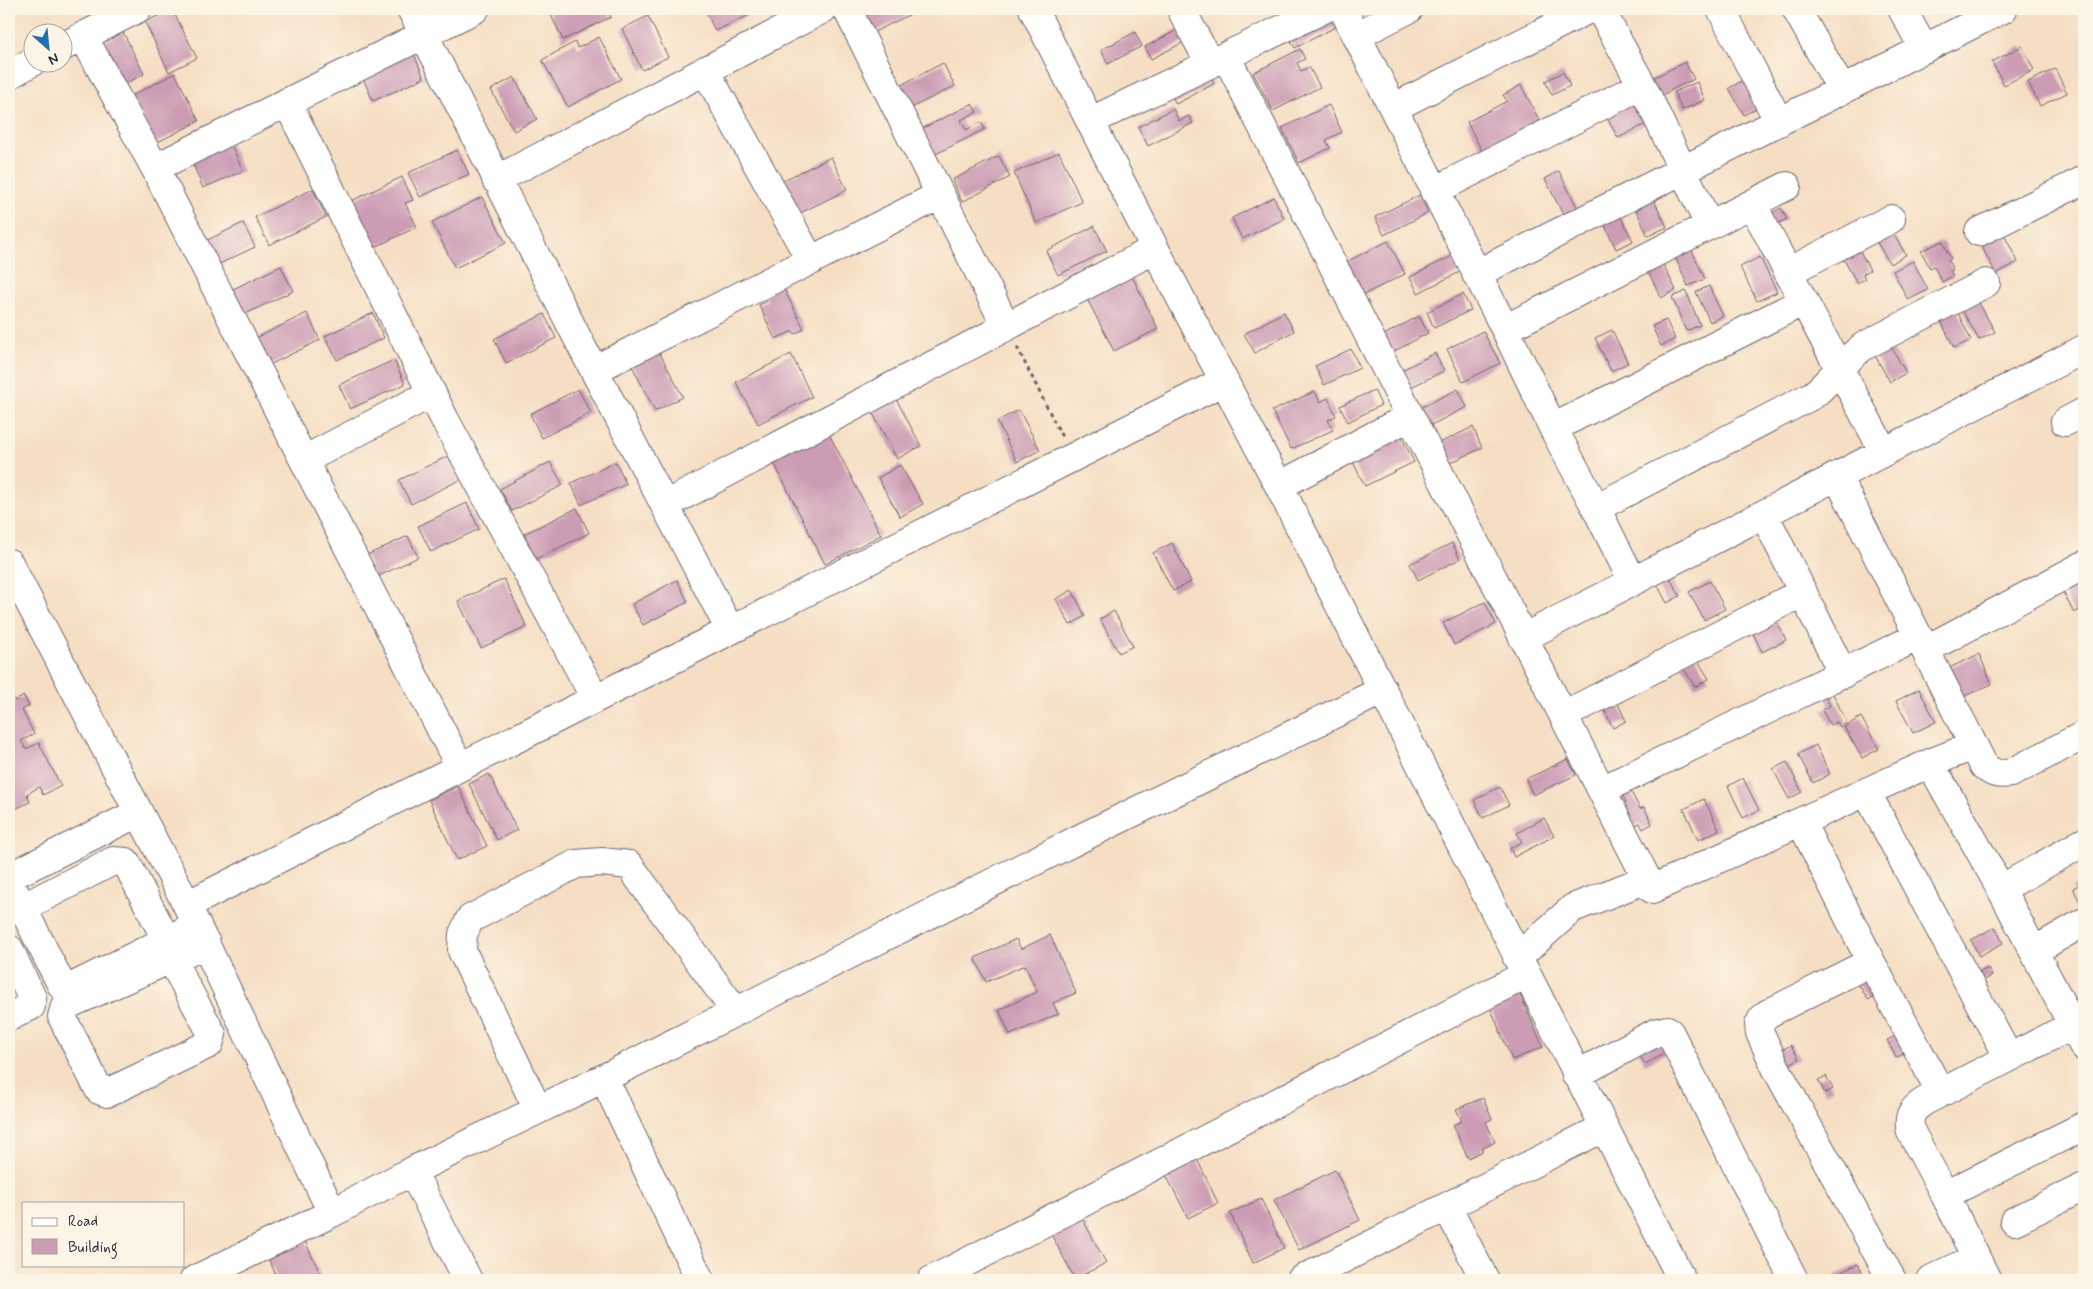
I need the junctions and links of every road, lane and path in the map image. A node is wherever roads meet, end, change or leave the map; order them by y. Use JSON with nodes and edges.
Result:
{"nodes":[{"id":1,"x":137,"y":9,"type":"edge"},
{"id":2,"x":411,"y":9,"type":"edge"},
{"id":3,"x":475,"y":9,"type":"edge"},
{"id":4,"x":823,"y":9,"type":"edge"},
{"id":5,"x":847,"y":9,"type":"edge"},
{"id":6,"x":1032,"y":9,"type":"edge"},
{"id":7,"x":1182,"y":9,"type":"edge"},
{"id":8,"x":1324,"y":9,"type":"edge"},
{"id":9,"x":1343,"y":9,"type":"edge"},
{"id":10,"x":1409,"y":9,"type":"edge"},
{"id":11,"x":1589,"y":9,"type":"edge"},
{"id":12,"x":1600,"y":9,"type":"edge"},
{"id":13,"x":1721,"y":9,"type":"edge"},
{"id":14,"x":1796,"y":9,"type":"edge"},
{"id":15,"x":1902,"y":9,"type":"edge"},
{"id":16,"x":2003,"y":9,"type":"edge"},
{"id":17,"x":424,"y":33,"type":"junction"},
{"id":18,"x":1358,"y":36,"type":"junction"},
{"id":19,"x":73,"y":42,"type":"edge"},
{"id":20,"x":1924,"y":49,"type":"junction"},
{"id":21,"x":1218,"y":60,"type":"junction"},
{"id":22,"x":22,"y":67,"type":"edge"},
{"id":23,"x":705,"y":70,"type":"junction"},
{"id":24,"x":9,"y":74,"type":"edge"},
{"id":25,"x":1642,"y":85,"type":"junction"},
{"id":26,"x":1842,"y":90,"type":"junction"},
{"id":27,"x":287,"y":102,"type":"junction"},
{"id":28,"x":1393,"y":108,"type":"junction"},
{"id":29,"x":1091,"y":121,"type":"junction"},
{"id":30,"x":1779,"y":122,"type":"junction"},
{"id":31,"x":155,"y":168,"type":"junction"},
{"id":32,"x":1684,"y":170,"type":"junction"},
{"id":33,"x":496,"y":180,"type":"junction"},
{"id":34,"x":2084,"y":180,"type":"edge"},
{"id":35,"x":1787,"y":186,"type":"dead end"},
{"id":36,"x":1434,"y":191,"type":"junction"},
{"id":37,"x":940,"y":195,"type":"junction"},
{"id":38,"x":1752,"y":204,"type":"junction"},
{"id":39,"x":1891,"y":219,"type":"dead end"},
{"id":40,"x":1709,"y":225,"type":"junction"},
{"id":41,"x":1979,"y":232,"type":"dead end"},
{"id":42,"x":1154,"y":249,"type":"junction"},
{"id":43,"x":811,"y":261,"type":"junction"},
{"id":44,"x":1788,"y":272,"type":"junction"},
{"id":45,"x":1476,"y":274,"type":"junction"},
{"id":46,"x":1986,"y":282,"type":"dead end"},
{"id":47,"x":1804,"y":302,"type":"junction"},
{"id":48,"x":1006,"y":326,"type":"junction"},
{"id":49,"x":1505,"y":329,"type":"junction"},
{"id":50,"x":2084,"y":349,"type":"edge"},
{"id":51,"x":1839,"y":368,"type":"junction"},
{"id":52,"x":594,"y":370,"type":"junction"},
{"id":53,"x":1224,"y":381,"type":"junction"},
{"id":54,"x":432,"y":393,"type":"junction"},
{"id":55,"x":1409,"y":417,"type":"junction"},
{"id":56,"x":1553,"y":428,"type":"junction"},
{"id":57,"x":1884,"y":452,"type":"junction"},
{"id":58,"x":1072,"y":458,"type":"junction"},
{"id":59,"x":304,"y":460,"type":"junction"},
{"id":60,"x":1837,"y":476,"type":"junction"},
{"id":61,"x":1279,"y":486,"type":"junction"},
{"id":62,"x":665,"y":505,"type":"junction"},
{"id":63,"x":1596,"y":508,"type":"junction"},
{"id":64,"x":1764,"y":514,"type":"junction"},
{"id":65,"x":9,"y":563,"type":"edge"},
{"id":66,"x":2084,"y":564,"type":"edge"},
{"id":67,"x":1632,"y":580,"type":"junction"},
{"id":68,"x":1803,"y":592,"type":"junction"},
{"id":69,"x":730,"y":630,"type":"junction"},
{"id":70,"x":1523,"y":638,"type":"junction"},
{"id":71,"x":1921,"y":643,"type":"junction"},
{"id":72,"x":1843,"y":674,"type":"junction"},
{"id":73,"x":1383,"y":690,"type":"junction"},
{"id":74,"x":595,"y":698,"type":"junction"},
{"id":75,"x":1564,"y":715,"type":"junction"},
{"id":76,"x":2084,"y":735,"type":"edge"},
{"id":77,"x":1973,"y":746,"type":"junction"},
{"id":78,"x":1930,"y":763,"type":"junction"},
{"id":79,"x":460,"y":767,"type":"junction"},
{"id":80,"x":1602,"y":790,"type":"junction"},
{"id":81,"x":1867,"y":793,"type":"junction"},
{"id":82,"x":138,"y":813,"type":"junction"},
{"id":83,"x":1801,"y":822,"type":"junction"},
{"id":84,"x":2084,"y":842,"type":"edge"},
{"id":85,"x":9,"y":877,"type":"edge"},
{"id":86,"x":1647,"y":880,"type":"junction"},
{"id":87,"x":9,"y":881,"type":"edge"},
{"id":88,"x":2001,"y":889,"type":"junction"},
{"id":89,"x":22,"y":908,"type":"junction"},
{"id":90,"x":2084,"y":922,"type":"edge"},
{"id":91,"x":197,"y":924,"type":"junction"},
{"id":92,"x":168,"y":949,"type":"junction"},
{"id":93,"x":9,"y":950,"type":"edge"},
{"id":94,"x":2034,"y":951,"type":"junction"},
{"id":95,"x":1871,"y":962,"type":"junction"},
{"id":96,"x":1521,"y":966,"type":"junction"},
{"id":97,"x":736,"y":1012,"type":"junction"},
{"id":98,"x":9,"y":1017,"type":"edge"},
{"id":99,"x":2078,"y":1036,"type":"edge"},
{"id":100,"x":2010,"y":1058,"type":"junction"},
{"id":101,"x":1576,"y":1075,"type":"junction"},
{"id":102,"x":604,"y":1078,"type":"junction"},
{"id":103,"x":1941,"y":1093,"type":"junction"},
{"id":104,"x":538,"y":1110,"type":"junction"},
{"id":105,"x":2084,"y":1126,"type":"edge"},
{"id":106,"x":1603,"y":1128,"type":"junction"},
{"id":107,"x":412,"y":1170,"type":"junction"},
{"id":108,"x":2084,"y":1187,"type":"edge"},
{"id":109,"x":1945,"y":1195,"type":"junction"},
{"id":110,"x":1447,"y":1207,"type":"junction"},
{"id":111,"x":332,"y":1214,"type":"junction"},
{"id":112,"x":2014,"y":1221,"type":"dead end"},
{"id":113,"x":1982,"y":1269,"type":"edge"},
{"id":114,"x":194,"y":1280,"type":"edge"},
{"id":115,"x":468,"y":1280,"type":"edge"},
{"id":116,"x":700,"y":1280,"type":"edge"},
{"id":117,"x":932,"y":1280,"type":"edge"},
{"id":118,"x":1301,"y":1280,"type":"edge"},
{"id":119,"x":1485,"y":1280,"type":"edge"},
{"id":120,"x":1682,"y":1280,"type":"edge"},
{"id":121,"x":1794,"y":1280,"type":"edge"},
{"id":122,"x":1892,"y":1280,"type":"edge"},
{"id":123,"x":1930,"y":1280,"type":"edge"}],
"edges":[{"from":1,"to":19,"type":"street"},
{"from":2,"to":17,"type":"street"},
{"from":3,"to":17,"type":"street"},
{"from":4,"to":23,"type":"street"},
{"from":5,"to":37,"type":"street"},
{"from":6,"to":29,"type":"street"},
{"from":7,"to":21,"type":"street"},
{"from":8,"to":21,"type":"street"},
{"from":9,"to":18,"type":"street"},
{"from":10,"to":18,"type":"street"},
{"from":11,"to":28,"type":"street"},
{"from":12,"to":25,"type":"street"},
{"from":13,"to":30,"type":"street"},
{"from":14,"to":26,"type":"street"},
{"from":15,"to":20,"type":"street"},
{"from":16,"to":20,"type":"street"},
{"from":17,"to":27,"type":"street"},
{"from":17,"to":33,"type":"street"},
{"from":18,"to":28,"type":"street"},
{"from":19,"to":31,"type":"street"},
{"from":20,"to":26,"type":"street"},
{"from":21,"to":29,"type":"street"},
{"from":21,"to":55,"type":"street"},
{"from":22,"to":24,"type":"street"},
{"from":23,"to":33,"type":"street"},
{"from":23,"to":43,"type":"street"},
{"from":25,"to":32,"type":"street"},
{"from":25,"to":36,"type":"street"},
{"from":26,"to":30,"type":"street"},
{"from":27,"to":31,"type":"street"},
{"from":27,"to":54,"type":"street"},
{"from":28,"to":36,"type":"street"},
{"from":29,"to":42,"type":"street"},
{"from":30,"to":32,"type":"street"},
{"from":31,"to":59,"type":"street"},
{"from":32,"to":40,"type":"street"},
{"from":32,"to":45,"type":"street"},
{"from":33,"to":52,"type":"street"},
{"from":34,"to":41,"type":"street"},
{"from":35,"to":38,"type":"street"},
{"from":36,"to":45,"type":"street"},
{"from":37,"to":43,"type":"street"},
{"from":37,"to":48,"type":"street"},
{"from":38,"to":40,"type":"street"},
{"from":38,"to":44,"type":"street"},
{"from":39,"to":44,"type":"street"},
{"from":40,"to":49,"type":"street"},
{"from":42,"to":48,"type":"street"},
{"from":42,"to":53,"type":"street"},
{"from":43,"to":52,"type":"street"},
{"from":44,"to":47,"type":"street"},
{"from":45,"to":49,"type":"street"},
{"from":46,"to":51,"type":"street"},
{"from":47,"to":51,"type":"street"},
{"from":47,"to":56,"type":"street"},
{"from":48,"to":58,"type":"path"},
{"from":48,"to":62,"type":"street"},
{"from":49,"to":56,"type":"street"},
{"from":50,"to":57,"type":"street"},
{"from":51,"to":57,"type":"street"},
{"from":51,"to":63,"type":"street"},
{"from":52,"to":62,"type":"street"},
{"from":53,"to":58,"type":"street"},
{"from":53,"to":61,"type":"street"},
{"from":54,"to":59,"type":"street"},
{"from":54,"to":74,"type":"street"},
{"from":55,"to":61,"type":"street"},
{"from":55,"to":70,"type":"street"},
{"from":56,"to":63,"type":"street"},
{"from":57,"to":60,"type":"street"},
{"from":58,"to":69,"type":"street"},
{"from":59,"to":79,"type":"street"},
{"from":60,"to":64,"type":"street"},
{"from":60,"to":71,"type":"street"},
{"from":61,"to":73,"type":"street"},
{"from":62,"to":69,"type":"street"},
{"from":63,"to":67,"type":"street"},
{"from":64,"to":67,"type":"street"},
{"from":64,"to":68,"type":"street"},
{"from":65,"to":82,"type":"street"},
{"from":66,"to":71,"type":"street"},
{"from":67,"to":70,"type":"street"},
{"from":68,"to":72,"type":"street"},
{"from":68,"to":75,"type":"street"},
{"from":69,"to":74,"type":"street"},
{"from":70,"to":75,"type":"street"},
{"from":71,"to":72,"type":"street"},
{"from":71,"to":77,"type":"street"},
{"from":72,"to":80,"type":"street"},
{"from":73,"to":96,"type":"street"},
{"from":73,"to":97,"type":"street"},
{"from":74,"to":79,"type":"street"},
{"from":75,"to":80,"type":"street"},
{"from":76,"to":77,"type":"street"},
{"from":77,"to":78,"type":"street"},
{"from":78,"to":81,"type":"street"},
{"from":78,"to":88,"type":"street"},
{"from":79,"to":91,"type":"street"},
{"from":80,"to":86,"type":"street"},
{"from":81,"to":83,"type":"street"},
{"from":81,"to":100,"type":"street"},
{"from":82,"to":85,"type":"street"},
{"from":82,"to":91,"type":"street"},
{"from":83,"to":86,"type":"street"},
{"from":83,"to":95,"type":"street"},
{"from":84,"to":88,"type":"street"},
{"from":86,"to":96,"type":"street"},
{"from":87,"to":89,"type":"street"},
{"from":88,"to":94,"type":"street"},
{"from":89,"to":92,"type":"street"},
{"from":89,"to":92,"type":"street"},
{"from":90,"to":94,"type":"street"},
{"from":91,"to":92,"type":"street"},
{"from":91,"to":111,"type":"street"},
{"from":92,"to":92,"type":"street"},
{"from":93,"to":98,"type":"street"},
{"from":94,"to":99,"type":"street"},
{"from":95,"to":103,"type":"street"},
{"from":95,"to":122,"type":"street"},
{"from":96,"to":101,"type":"street"},
{"from":96,"to":117,"type":"street"},
{"from":97,"to":102,"type":"street"},
{"from":97,"to":104,"type":"street"},
{"from":99,"to":100,"type":"street"},
{"from":100,"to":103,"type":"street"},
{"from":101,"to":106,"type":"street"},
{"from":101,"to":121,"type":"street"},
{"from":102,"to":104,"type":"street"},
{"from":102,"to":116,"type":"street"},
{"from":103,"to":109,"type":"street"},
{"from":104,"to":107,"type":"street"},
{"from":105,"to":109,"type":"street"},
{"from":106,"to":110,"type":"street"},
{"from":106,"to":120,"type":"street"},
{"from":107,"to":111,"type":"street"},
{"from":107,"to":115,"type":"street"},
{"from":108,"to":112,"type":"street"},
{"from":109,"to":113,"type":"street"},
{"from":110,"to":118,"type":"street"},
{"from":110,"to":119,"type":"street"},
{"from":111,"to":114,"type":"street"},
{"from":113,"to":123,"type":"street"}]}
